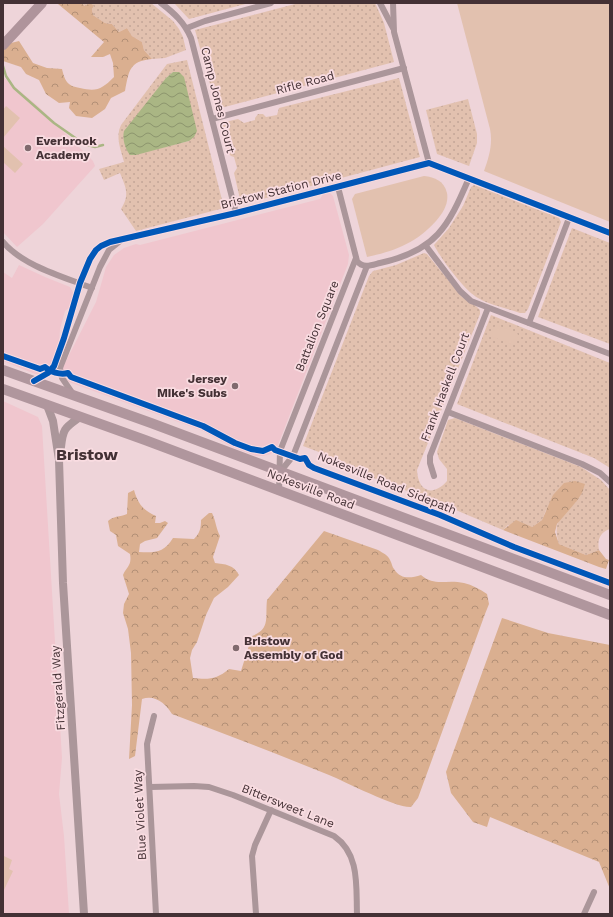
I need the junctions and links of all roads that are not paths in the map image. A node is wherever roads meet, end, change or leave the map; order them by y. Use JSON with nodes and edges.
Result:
{"nodes":[{"id":1,"x":42,"y":3,"type":"edge"},
{"id":2,"x":161,"y":3,"type":"edge"},
{"id":3,"x":271,"y":3,"type":"edge"},
{"id":4,"x":380,"y":3,"type":"edge"},
{"id":5,"x":393,"y":3,"type":"edge"},
{"id":6,"x":187,"y":28,"type":"junction"},
{"id":7,"x":394,"y":32,"type":"junction"},
{"id":8,"x":3,"y":45,"type":"edge"},
{"id":9,"x":404,"y":68,"type":"junction"},
{"id":10,"x":212,"y":119,"type":"junction"},
{"id":11,"x":429,"y":163,"type":"junction"},
{"id":12,"x":468,"y":178,"type":"junction"},
{"id":13,"x":338,"y":187,"type":"junction"},
{"id":14,"x":236,"y":213,"type":"junction"},
{"id":15,"x":569,"y":218,"type":"junction"},
{"id":16,"x":610,"y":234,"type":"edge"},
{"id":17,"x":124,"y":239,"type":"junction"},
{"id":18,"x":3,"y":242,"type":"edge"},
{"id":19,"x":426,"y":246,"type":"junction"},
{"id":20,"x":356,"y":258,"type":"junction"},
{"id":21,"x":367,"y":266,"type":"junction"},
{"id":22,"x":80,"y":283,"type":"junction"},
{"id":23,"x":92,"y":288,"type":"junction"},
{"id":24,"x":488,"y":308,"type":"junction"},
{"id":25,"x":529,"y":324,"type":"junction"},
{"id":26,"x":610,"y":354,"type":"edge"},
{"id":27,"x":3,"y":370,"type":"edge"},
{"id":28,"x":34,"y":381,"type":"junction"},
{"id":29,"x":3,"y":389,"type":"edge"},
{"id":30,"x":73,"y":394,"type":"junction"},
{"id":31,"x":47,"y":405,"type":"junction"},
{"id":32,"x":448,"y":412,"type":"junction"},
{"id":33,"x":80,"y":417,"type":"junction"},
{"id":34,"x":59,"y":460,"type":"junction"},
{"id":35,"x":280,"y":472,"type":"junction"},
{"id":36,"x":434,"y":476,"type":"dead end"},
{"id":37,"x":610,"y":482,"type":"edge"},
{"id":38,"x":279,"y":492,"type":"junction"},
{"id":39,"x":610,"y":595,"type":"edge"},
{"id":40,"x":610,"y":615,"type":"edge"},
{"id":41,"x":154,"y":716,"type":"dead end"},
{"id":42,"x":150,"y":787,"type":"junction"},
{"id":43,"x":271,"y":810,"type":"junction"},
{"id":44,"x":594,"y":892,"type":"dead end"},
{"id":45,"x":84,"y":914,"type":"edge"},
{"id":46,"x":156,"y":914,"type":"edge"},
{"id":47,"x":256,"y":914,"type":"edge"},
{"id":48,"x":357,"y":914,"type":"edge"},
{"id":49,"x":584,"y":914,"type":"edge"}],
"edges":[{"from":1,"to":8,"type":"main road"},
{"from":2,"to":6,"type":"street","name":"Camp Jones Court"},
{"from":3,"to":6,"type":"street"},
{"from":4,"to":7,"type":"street"},
{"from":5,"to":7,"type":"street"},
{"from":6,"to":10,"type":"street","name":"Camp Jones Court"},
{"from":7,"to":9,"type":"street"},
{"from":9,"to":10,"type":"street","name":"Rifle Road"},
{"from":9,"to":11,"type":"street"},
{"from":10,"to":14,"type":"street","name":"Camp Jones Court"},
{"from":11,"to":12,"type":"street"},
{"from":11,"to":13,"type":"street","name":"Bristow Station Drive"},
{"from":12,"to":15,"type":"street"},
{"from":12,"to":19,"type":"street"},
{"from":13,"to":14,"type":"street","name":"Bristow Station Drive"},
{"from":13,"to":20,"type":"street"},
{"from":14,"to":17,"type":"street","name":"Bristow Station Drive"},
{"from":15,"to":16,"type":"street"},
{"from":15,"to":25,"type":"street"},
{"from":17,"to":22,"type":"street","name":"Bristow Station Drive"},
{"from":17,"to":23,"type":"street","name":"Bristow Station Drive"},
{"from":18,"to":22,"type":"street"},
{"from":19,"to":21,"type":"street"},
{"from":19,"to":24,"type":"street"},
{"from":20,"to":21,"type":"street"},
{"from":20,"to":35,"type":"street","name":"Battalion Square"},
{"from":21,"to":35,"type":"street","name":"Battalion Square"},
{"from":22,"to":23,"type":"street"},
{"from":22,"to":28,"type":"street","name":"Bristow Station Drive"},
{"from":23,"to":30,"type":"street","name":"Bristow Station Drive"},
{"from":24,"to":25,"type":"street"},
{"from":24,"to":32,"type":"street","name":"Frank Haskell Court"},
{"from":25,"to":26,"type":"street"},
{"from":27,"to":28,"type":"highway","name":"Nokesville Road"},
{"from":28,"to":30,"type":"highway","name":"Nokesville Road"},
{"from":29,"to":31,"type":"highway","name":"Nokesville Road"},
{"from":30,"to":35,"type":"highway","name":"Nokesville Road"},
{"from":31,"to":33,"type":"highway","name":"Nokesville Road"},
{"from":31,"to":34,"type":"street","name":"Fitzgerald Way"},
{"from":32,"to":36,"type":"street","name":"Frank Haskell Court"},
{"from":32,"to":37,"type":"street"},
{"from":33,"to":34,"type":"street","name":"Fitzgerald Way"},
{"from":33,"to":38,"type":"highway","name":"Nokesville Road"},
{"from":34,"to":45,"type":"street","name":"Fitzgerald Way"},
{"from":35,"to":38,"type":"street","name":"Battalion Square"},
{"from":35,"to":39,"type":"highway","name":"Nokesville Road"},
{"from":38,"to":40,"type":"highway","name":"Nokesville Road"},
{"from":41,"to":42,"type":"street","name":"Blue Violet Way"},
{"from":42,"to":43,"type":"street","name":"Bittersweet Lane"},
{"from":42,"to":46,"type":"street","name":"Blue Violet Way"},
{"from":43,"to":47,"type":"street"},
{"from":43,"to":48,"type":"street","name":"Bittersweet Lane"},
{"from":44,"to":49,"type":"street"}]}
